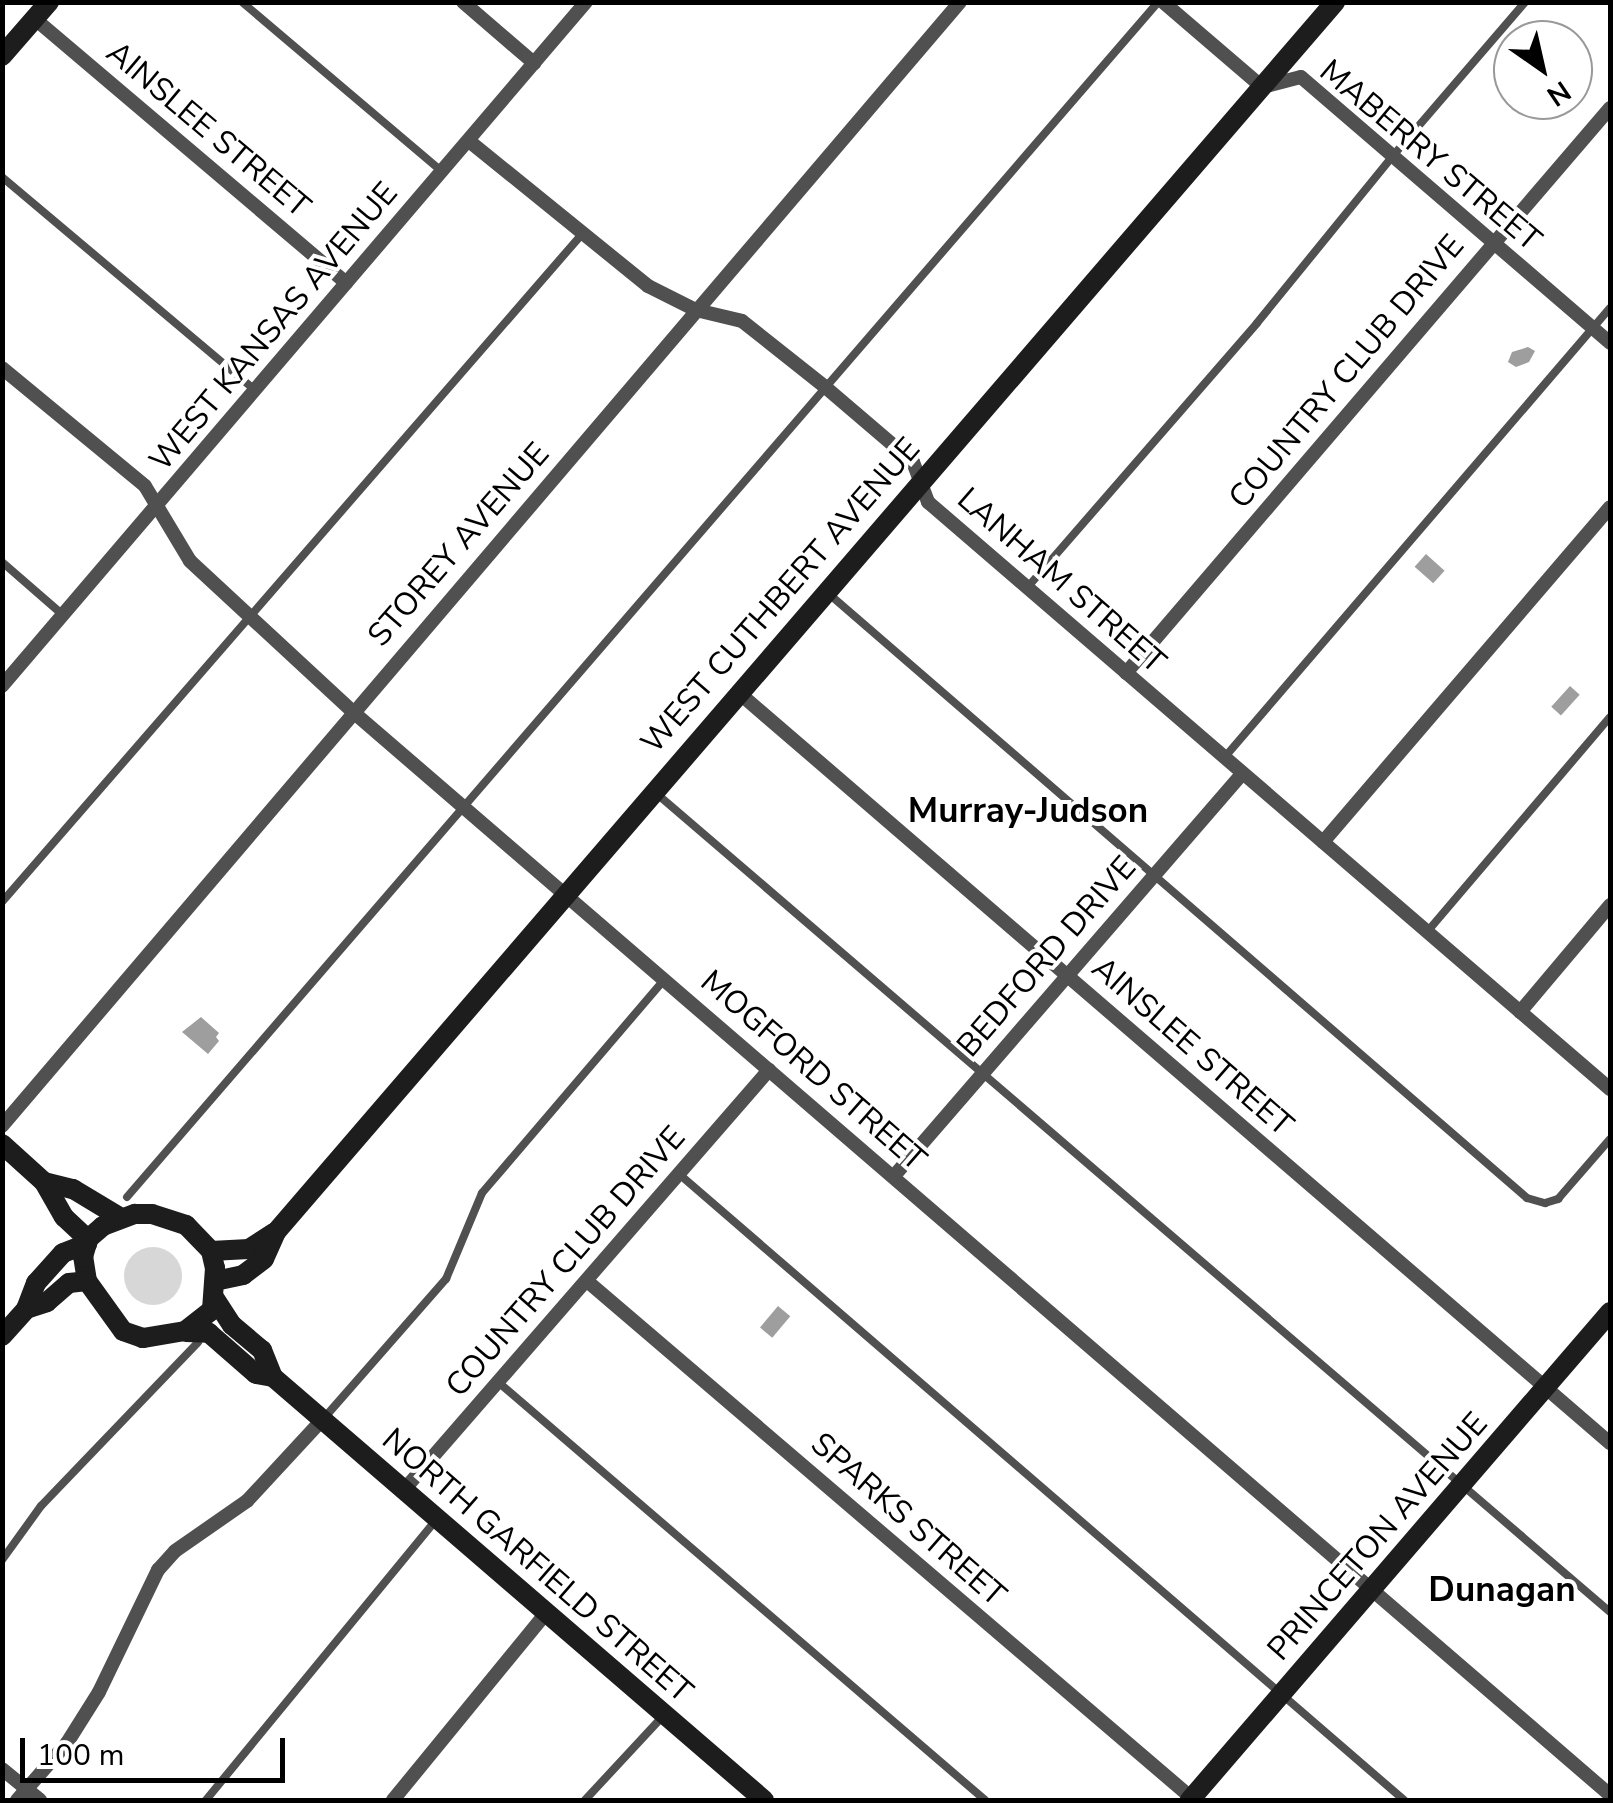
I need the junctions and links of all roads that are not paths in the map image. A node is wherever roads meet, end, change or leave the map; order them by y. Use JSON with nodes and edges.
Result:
{"nodes":[{"id":1,"x":242,"y":2,"type":"edge"},
{"id":2,"x":464,"y":2,"type":"edge"},
{"id":3,"x":586,"y":2,"type":"edge"},
{"id":4,"x":960,"y":2,"type":"edge"},
{"id":5,"x":1160,"y":2,"type":"edge"},
{"id":6,"x":1335,"y":2,"type":"edge"},
{"id":7,"x":1525,"y":2,"type":"edge"},
{"id":8,"x":42,"y":11,"type":"edge"},
{"id":9,"x":2,"y":56,"type":"edge"},
{"id":10,"x":534,"y":63,"type":"junction"},
{"id":11,"x":1262,"y":87,"type":"junction"},
{"id":12,"x":1610,"y":108,"type":"edge"},
{"id":13,"x":469,"y":141,"type":"junction"},
{"id":14,"x":1390,"y":158,"type":"junction"},
{"id":15,"x":442,"y":172,"type":"junction"},
{"id":16,"x":2,"y":176,"type":"edge"},
{"id":17,"x":582,"y":234,"type":"junction"},
{"id":18,"x":1492,"y":244,"type":"junction"},
{"id":19,"x":346,"y":283,"type":"junction"},
{"id":20,"x":1610,"y":308,"type":"edge"},
{"id":21,"x":696,"y":310,"type":"junction"},
{"id":22,"x":1592,"y":330,"type":"junction"},
{"id":23,"x":1610,"y":343,"type":"edge"},
{"id":24,"x":2,"y":368,"type":"edge"},
{"id":25,"x":824,"y":386,"type":"junction"},
{"id":26,"x":256,"y":390,"type":"junction"},
{"id":27,"x":920,"y":481,"type":"junction"},
{"id":28,"x":158,"y":506,"type":"junction"},
{"id":29,"x":1610,"y":507,"type":"edge"},
{"id":30,"x":2,"y":562,"type":"edge"},
{"id":31,"x":1026,"y":589,"type":"junction"},
{"id":32,"x":826,"y":591,"type":"junction"},
{"id":33,"x":64,"y":615,"type":"junction"},
{"id":34,"x":250,"y":616,"type":"junction"},
{"id":35,"x":1126,"y":673,"type":"junction"},
{"id":36,"x":2,"y":686,"type":"edge"},
{"id":37,"x":738,"y":692,"type":"junction"},
{"id":38,"x":352,"y":712,"type":"junction"},
{"id":39,"x":1610,"y":717,"type":"edge"},
{"id":40,"x":1224,"y":758,"type":"junction"},
{"id":41,"x":1242,"y":774,"type":"junction"},
{"id":42,"x":653,"y":791,"type":"junction"},
{"id":43,"x":463,"y":806,"type":"junction"},
{"id":44,"x":1322,"y":842,"type":"junction"},
{"id":45,"x":1154,"y":874,"type":"junction"},
{"id":46,"x":565,"y":894,"type":"junction"},
{"id":47,"x":2,"y":902,"type":"edge"},
{"id":48,"x":1610,"y":905,"type":"edge"},
{"id":49,"x":1427,"y":932,"type":"junction"},
{"id":50,"x":1067,"y":976,"type":"junction"},
{"id":51,"x":664,"y":979,"type":"junction"},
{"id":52,"x":1520,"y":1012,"type":"junction"},
{"id":53,"x":769,"y":1070,"type":"junction"},
{"id":54,"x":983,"y":1073,"type":"junction"},
{"id":55,"x":1610,"y":1090,"type":"edge"},
{"id":56,"x":2,"y":1126,"type":"edge"},
{"id":57,"x":1610,"y":1138,"type":"edge"},
{"id":58,"x":2,"y":1144,"type":"edge"},
{"id":59,"x":678,"y":1174,"type":"junction"},
{"id":60,"x":894,"y":1176,"type":"junction"},
{"id":61,"x":44,"y":1182,"type":"junction"},
{"id":62,"x":127,"y":1197,"type":"dead end"},
{"id":63,"x":121,"y":1218,"type":"junction"},
{"id":64,"x":276,"y":1232,"type":"junction"},
{"id":65,"x":88,"y":1242,"type":"junction"},
{"id":66,"x":211,"y":1251,"type":"junction"},
{"id":67,"x":586,"y":1280,"type":"junction"},
{"id":68,"x":86,"y":1281,"type":"junction"},
{"id":69,"x":215,"y":1290,"type":"junction"},
{"id":70,"x":26,"y":1309,"type":"junction"},
{"id":71,"x":1610,"y":1312,"type":"edge"},
{"id":72,"x":2,"y":1336,"type":"edge"},
{"id":73,"x":191,"y":1337,"type":"junction"},
{"id":74,"x":273,"y":1377,"type":"junction"},
{"id":75,"x":498,"y":1382,"type":"junction"},
{"id":76,"x":1545,"y":1388,"type":"junction"},
{"id":77,"x":322,"y":1420,"type":"junction"},
{"id":78,"x":1610,"y":1443,"type":"edge"},
{"id":79,"x":1463,"y":1484,"type":"junction"},
{"id":80,"x":404,"y":1490,"type":"junction"},
{"id":81,"x":437,"y":1519,"type":"junction"},
{"id":82,"x":2,"y":1560,"type":"edge"},
{"id":83,"x":1374,"y":1588,"type":"junction"},
{"id":84,"x":546,"y":1612,"type":"junction"},
{"id":85,"x":1610,"y":1612,"type":"edge"},
{"id":86,"x":1282,"y":1695,"type":"junction"},
{"id":87,"x":664,"y":1715,"type":"junction"},
{"id":88,"x":2,"y":1770,"type":"edge"},
{"id":89,"x":22,"y":1795,"type":"edge"},
{"id":90,"x":1610,"y":1795,"type":"edge"},
{"id":91,"x":40,"y":1800,"type":"edge"},
{"id":92,"x":206,"y":1800,"type":"edge"},
{"id":93,"x":393,"y":1800,"type":"edge"},
{"id":94,"x":585,"y":1800,"type":"edge"},
{"id":95,"x":764,"y":1800,"type":"edge"},
{"id":96,"x":985,"y":1800,"type":"edge"},
{"id":97,"x":1192,"y":1800,"type":"edge"},
{"id":98,"x":1404,"y":1800,"type":"edge"}],
"edges":[{"from":1,"to":15,"type":"lane"},
{"from":2,"to":10,"type":"street"},
{"from":3,"to":10,"type":"street","name":"WEST KANSAS AVENUE"},
{"from":4,"to":21,"type":"street","name":"STOREY AVENUE"},
{"from":5,"to":11,"type":"street"},
{"from":5,"to":25,"type":"lane"},
{"from":6,"to":11,"type":"street","name":"WEST CUTHBERT AVENUE"},
{"from":7,"to":14,"type":"lane"},
{"from":8,"to":9,"type":"street"},
{"from":8,"to":19,"type":"street","name":"AINSLEE STREET"},
{"from":10,"to":13,"type":"street","name":"WEST KANSAS AVENUE"},
{"from":11,"to":14,"type":"street","name":"MABERRY STREET"},
{"from":11,"to":27,"type":"street","name":"WEST CUTHBERT AVENUE"},
{"from":12,"to":18,"type":"street","name":"COUNTRY CLUB DRIVE"},
{"from":13,"to":15,"type":"street","name":"WEST KANSAS AVENUE"},
{"from":13,"to":17,"type":"street","name":"LANHAM STREET"},
{"from":14,"to":18,"type":"street","name":"MABERRY STREET"},
{"from":14,"to":31,"type":"lane"},
{"from":15,"to":19,"type":"street","name":"WEST KANSAS AVENUE"},
{"from":16,"to":26,"type":"lane"},
{"from":17,"to":21,"type":"street","name":"LANHAM STREET"},
{"from":17,"to":34,"type":"lane"},
{"from":18,"to":22,"type":"street","name":"MABERRY STREET"},
{"from":18,"to":35,"type":"street","name":"COUNTRY CLUB DRIVE"},
{"from":19,"to":26,"type":"street","name":"WEST KANSAS AVENUE"},
{"from":20,"to":22,"type":"lane"},
{"from":21,"to":25,"type":"street","name":"LANHAM STREET"},
{"from":21,"to":38,"type":"street","name":"STOREY AVENUE"},
{"from":22,"to":23,"type":"street","name":"MABERRY STREET"},
{"from":22,"to":40,"type":"lane"},
{"from":24,"to":28,"type":"street","name":"MOGFORD STREET"},
{"from":25,"to":27,"type":"street","name":"LANHAM STREET"},
{"from":25,"to":43,"type":"lane"},
{"from":26,"to":28,"type":"street","name":"WEST KANSAS AVENUE"},
{"from":27,"to":31,"type":"street","name":"LANHAM STREET"},
{"from":27,"to":32,"type":"street","name":"WEST CUTHBERT AVENUE"},
{"from":28,"to":33,"type":"street","name":"WEST KANSAS AVENUE"},
{"from":28,"to":34,"type":"street","name":"MOGFORD STREET"},
{"from":29,"to":44,"type":"street"},
{"from":30,"to":33,"type":"lane"},
{"from":31,"to":35,"type":"street","name":"LANHAM STREET"},
{"from":32,"to":37,"type":"street","name":"WEST CUTHBERT AVENUE"},
{"from":32,"to":45,"type":"lane"},
{"from":33,"to":36,"type":"street","name":"WEST KANSAS AVENUE"},
{"from":34,"to":38,"type":"street","name":"MOGFORD STREET"},
{"from":34,"to":47,"type":"lane"},
{"from":35,"to":40,"type":"street","name":"LANHAM STREET"},
{"from":37,"to":42,"type":"street","name":"WEST CUTHBERT AVENUE"},
{"from":37,"to":50,"type":"street","name":"AINSLEE STREET"},
{"from":38,"to":43,"type":"street","name":"MOGFORD STREET"},
{"from":38,"to":56,"type":"street","name":"STOREY AVENUE"},
{"from":39,"to":49,"type":"lane"},
{"from":40,"to":41,"type":"street","name":"LANHAM STREET"},
{"from":41,"to":44,"type":"street","name":"LANHAM STREET"},
{"from":41,"to":45,"type":"street","name":"BEDFORD DRIVE"},
{"from":42,"to":46,"type":"street","name":"WEST CUTHBERT AVENUE"},
{"from":42,"to":54,"type":"lane"},
{"from":43,"to":46,"type":"street","name":"MOGFORD STREET"},
{"from":43,"to":62,"type":"lane"},
{"from":44,"to":49,"type":"street","name":"LANHAM STREET"},
{"from":45,"to":50,"type":"street","name":"BEDFORD DRIVE"},
{"from":45,"to":57,"type":"lane"},
{"from":46,"to":51,"type":"street","name":"MOGFORD STREET"},
{"from":46,"to":64,"type":"street","name":"WEST CUTHBERT AVENUE"},
{"from":48,"to":52,"type":"street"},
{"from":49,"to":52,"type":"street","name":"LANHAM STREET"},
{"from":50,"to":54,"type":"street","name":"BEDFORD DRIVE"},
{"from":50,"to":76,"type":"street","name":"AINSLEE STREET"},
{"from":51,"to":53,"type":"street","name":"MOGFORD STREET"},
{"from":51,"to":77,"type":"lane"},
{"from":52,"to":55,"type":"street","name":"LANHAM STREET"},
{"from":53,"to":59,"type":"street","name":"COUNTRY CLUB DRIVE"},
{"from":53,"to":60,"type":"street","name":"MOGFORD STREET"},
{"from":54,"to":60,"type":"street","name":"BEDFORD DRIVE"},
{"from":54,"to":79,"type":"lane"},
{"from":58,"to":61,"type":"street"},
{"from":59,"to":67,"type":"street","name":"COUNTRY CLUB DRIVE"},
{"from":59,"to":86,"type":"lane"},
{"from":60,"to":83,"type":"street","name":"MOGFORD STREET"},
{"from":61,"to":63,"type":"street"},
{"from":61,"to":65,"type":"street"},
{"from":63,"to":65,"type":"street"},
{"from":63,"to":66,"type":"street"},
{"from":64,"to":66,"type":"street","name":"WEST CUTHBERT AVENUE"},
{"from":64,"to":69,"type":"street","name":"WEST CUTHBERT AVENUE"},
{"from":65,"to":68,"type":"street"},
{"from":65,"to":70,"type":"street"},
{"from":66,"to":69,"type":"street"},
{"from":67,"to":75,"type":"street","name":"COUNTRY CLUB DRIVE"},
{"from":67,"to":97,"type":"street","name":"SPARKS STREET"},
{"from":68,"to":70,"type":"street"},
{"from":68,"to":73,"type":"street"},
{"from":69,"to":73,"type":"street"},
{"from":69,"to":74,"type":"street"},
{"from":70,"to":72,"type":"street"},
{"from":71,"to":76,"type":"street","name":"PRINCETON AVENUE"},
{"from":73,"to":74,"type":"street"},
{"from":73,"to":82,"type":"lane"},
{"from":74,"to":77,"type":"street","name":"NORTH GARFIELD STREET"},
{"from":75,"to":80,"type":"street","name":"COUNTRY CLUB DRIVE"},
{"from":75,"to":96,"type":"lane"},
{"from":76,"to":78,"type":"street","name":"AINSLEE STREET"},
{"from":76,"to":79,"type":"street","name":"PRINCETON AVENUE"},
{"from":77,"to":80,"type":"street","name":"NORTH GARFIELD STREET"},
{"from":77,"to":89,"type":"street"},
{"from":79,"to":83,"type":"street","name":"PRINCETON AVENUE"},
{"from":79,"to":85,"type":"lane"},
{"from":80,"to":81,"type":"street","name":"NORTH GARFIELD STREET"},
{"from":81,"to":84,"type":"street","name":"NORTH GARFIELD STREET"},
{"from":81,"to":92,"type":"lane"},
{"from":83,"to":86,"type":"street","name":"PRINCETON AVENUE"},
{"from":83,"to":90,"type":"street","name":"MOGFORD STREET"},
{"from":84,"to":87,"type":"street","name":"NORTH GARFIELD STREET"},
{"from":84,"to":93,"type":"street"},
{"from":86,"to":97,"type":"street","name":"PRINCETON AVENUE"},
{"from":86,"to":98,"type":"lane"},
{"from":87,"to":94,"type":"lane"},
{"from":87,"to":95,"type":"street","name":"NORTH GARFIELD STREET"},
{"from":88,"to":89,"type":"street"},
{"from":89,"to":91,"type":"street"}]}
